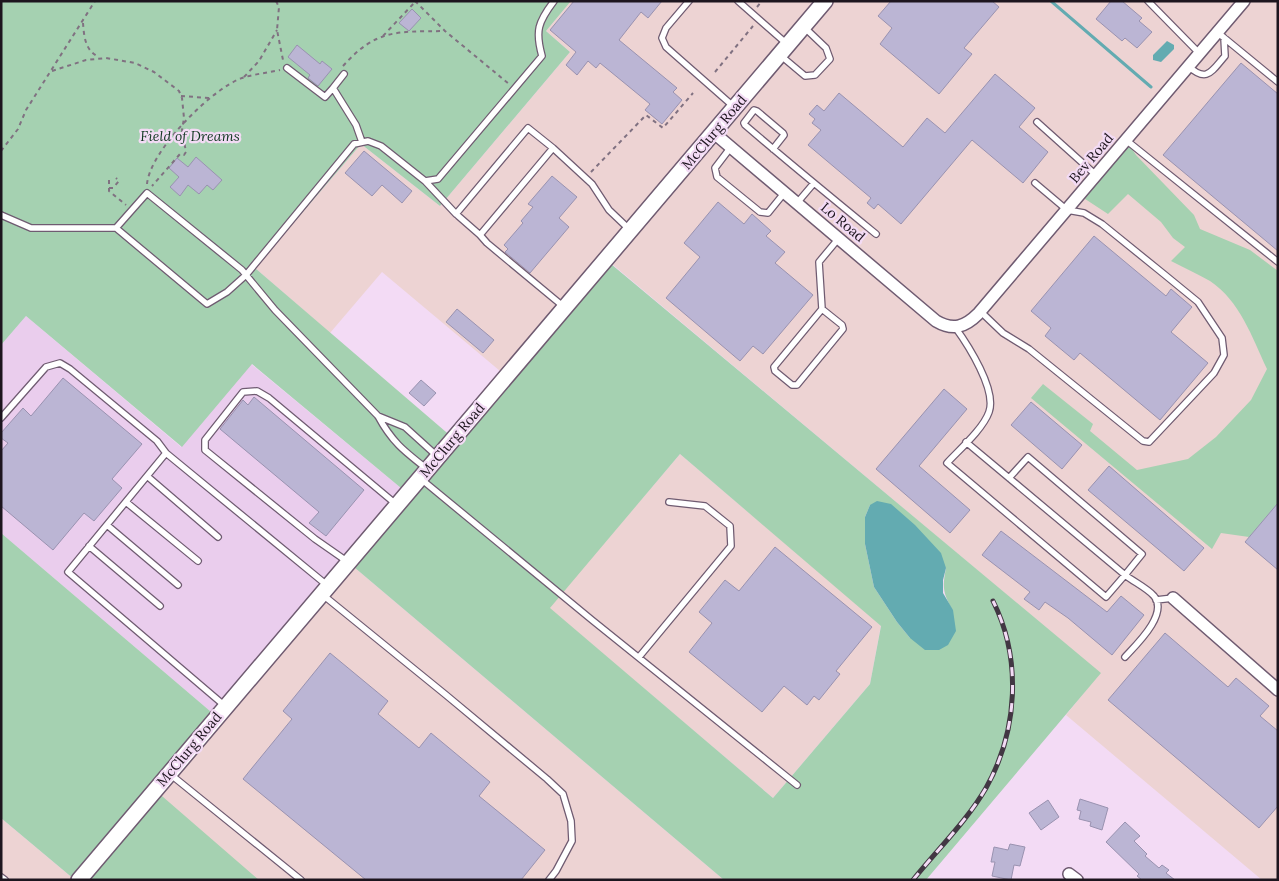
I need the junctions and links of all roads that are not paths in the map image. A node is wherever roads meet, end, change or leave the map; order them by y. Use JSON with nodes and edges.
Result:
{"nodes":[{"id":1,"x":554,"y":1,"type":"edge"},
{"id":2,"x":689,"y":1,"type":"edge"},
{"id":3,"x":738,"y":1,"type":"edge"},
{"id":4,"x":825,"y":1,"type":"edge"},
{"id":5,"x":1148,"y":1,"type":"edge"},
{"id":6,"x":1244,"y":1,"type":"edge"},
{"id":7,"x":803,"y":26,"type":"junction"},
{"id":8,"x":1221,"y":35,"type":"junction"},
{"id":9,"x":784,"y":50,"type":"junction"},
{"id":10,"x":1199,"y":53,"type":"junction"},
{"id":11,"x":1188,"y":66,"type":"junction"},
{"id":12,"x":287,"y":68,"type":"road end"},
{"id":13,"x":344,"y":74,"type":"road end"},
{"id":14,"x":1278,"y":82,"type":"edge"},
{"id":15,"x":333,"y":88,"type":"junction"},
{"id":16,"x":735,"y":108,"type":"junction"},
{"id":17,"x":1037,"y":122,"type":"dead end"},
{"id":18,"x":714,"y":132,"type":"junction"},
{"id":19,"x":1126,"y":140,"type":"junction"},
{"id":20,"x":362,"y":142,"type":"junction"},
{"id":21,"x":731,"y":147,"type":"junction"},
{"id":22,"x":553,"y":148,"type":"junction"},
{"id":23,"x":773,"y":149,"type":"junction"},
{"id":24,"x":1096,"y":175,"type":"junction"},
{"id":25,"x":425,"y":181,"type":"junction"},
{"id":26,"x":814,"y":183,"type":"junction"},
{"id":27,"x":1035,"y":183,"type":"dead end"},
{"id":28,"x":785,"y":192,"type":"junction"},
{"id":29,"x":797,"y":202,"type":"junction"},
{"id":30,"x":1067,"y":210,"type":"junction"},
{"id":31,"x":456,"y":214,"type":"junction"},
{"id":32,"x":1,"y":215,"type":"edge"},
{"id":33,"x":116,"y":228,"type":"junction"},
{"id":34,"x":630,"y":230,"type":"junction"},
{"id":35,"x":480,"y":234,"type":"junction"},
{"id":36,"x":876,"y":234,"type":"dead end"},
{"id":37,"x":839,"y":238,"type":"junction"},
{"id":38,"x":1278,"y":262,"type":"edge"},
{"id":39,"x":246,"y":275,"type":"junction"},
{"id":40,"x":565,"y":307,"type":"junction"},
{"id":41,"x":822,"y":309,"type":"junction"},
{"id":42,"x":980,"y":311,"type":"junction"},
{"id":43,"x":955,"y":327,"type":"junction"},
{"id":44,"x":378,"y":416,"type":"junction"},
{"id":45,"x":1,"y":418,"type":"edge"},
{"id":46,"x":966,"y":442,"type":"junction"},
{"id":47,"x":166,"y":453,"type":"junction"},
{"id":48,"x":438,"y":456,"type":"junction"},
{"id":49,"x":423,"y":474,"type":"junction"},
{"id":50,"x":147,"y":476,"type":"junction"},
{"id":51,"x":1009,"y":478,"type":"junction"},
{"id":52,"x":126,"y":502,"type":"junction"},
{"id":53,"x":669,"y":502,"type":"dead end"},
{"id":54,"x":396,"y":505,"type":"junction"},
{"id":55,"x":107,"y":524,"type":"junction"},
{"id":56,"x":218,"y":537,"type":"dead end"},
{"id":57,"x":89,"y":546,"type":"junction"},
{"id":58,"x":198,"y":561,"type":"dead end"},
{"id":59,"x":348,"y":562,"type":"junction"},
{"id":60,"x":1125,"y":575,"type":"junction"},
{"id":61,"x":178,"y":585,"type":"dead end"},
{"id":62,"x":325,"y":590,"type":"junction"},
{"id":63,"x":1173,"y":598,"type":"joint"},
{"id":64,"x":1156,"y":600,"type":"junction"},
{"id":65,"x":160,"y":606,"type":"dead end"},
{"id":66,"x":639,"y":657,"type":"junction"},
{"id":67,"x":1125,"y":657,"type":"dead end"},
{"id":68,"x":1278,"y":690,"type":"edge"},
{"id":69,"x":226,"y":706,"type":"junction"},
{"id":70,"x":169,"y":773,"type":"junction"},
{"id":71,"x":797,"y":785,"type":"dead end"},
{"id":72,"x":1,"y":877,"type":"edge"},
{"id":73,"x":5,"y":880,"type":"edge"},
{"id":74,"x":79,"y":880,"type":"edge"},
{"id":75,"x":301,"y":880,"type":"edge"},
{"id":76,"x":549,"y":880,"type":"edge"}],
"edges":[{"from":1,"to":25,"type":"lane"},
{"from":2,"to":16,"type":"lane"},
{"from":3,"to":9,"type":"lane"},
{"from":4,"to":7,"type":"street","name":"McClurg Road"},
{"from":5,"to":10,"type":"lane"},
{"from":6,"to":8,"type":"street","name":"Bev Road"},
{"from":7,"to":9,"type":"street","name":"McClurg Road"},
{"from":7,"to":9,"type":"lane"},
{"from":8,"to":10,"type":"street","name":"Bev Road"},
{"from":8,"to":11,"type":"lane"},
{"from":8,"to":14,"type":"lane"},
{"from":9,"to":16,"type":"street","name":"McClurg Road"},
{"from":10,"to":11,"type":"street","name":"Bev Road"},
{"from":11,"to":19,"type":"street","name":"Bev Road"},
{"from":12,"to":15,"type":"lane"},
{"from":13,"to":15,"type":"lane"},
{"from":15,"to":20,"type":"lane"},
{"from":16,"to":18,"type":"street","name":"McClurg Road"},
{"from":17,"to":24,"type":"lane"},
{"from":18,"to":21,"type":"street","name":"Lo Road"},
{"from":18,"to":34,"type":"street","name":"McClurg Road"},
{"from":19,"to":24,"type":"street","name":"Bev Road"},
{"from":19,"to":38,"type":"lane"},
{"from":20,"to":25,"type":"lane"},
{"from":20,"to":39,"type":"lane"},
{"from":21,"to":28,"type":"street","name":"Lo Road"},
{"from":21,"to":28,"type":"lane"},
{"from":22,"to":31,"type":"lane"},
{"from":22,"to":34,"type":"lane"},
{"from":22,"to":35,"type":"lane"},
{"from":23,"to":23,"type":"lane"},
{"from":23,"to":26,"type":"lane"},
{"from":24,"to":30,"type":"street","name":"Bev Road"},
{"from":25,"to":31,"type":"lane"},
{"from":26,"to":29,"type":"lane"},
{"from":26,"to":36,"type":"lane"},
{"from":27,"to":30,"type":"lane"},
{"from":28,"to":29,"type":"street","name":"Lo Road"},
{"from":29,"to":37,"type":"street","name":"Lo Road"},
{"from":30,"to":42,"type":"street","name":"Bev Road"},
{"from":30,"to":42,"type":"lane"},
{"from":31,"to":35,"type":"lane"},
{"from":32,"to":33,"type":"lane"},
{"from":33,"to":39,"type":"lane"},
{"from":33,"to":39,"type":"lane"},
{"from":34,"to":40,"type":"street","name":"McClurg Road"},
{"from":35,"to":40,"type":"lane"},
{"from":37,"to":41,"type":"lane"},
{"from":37,"to":43,"type":"street","name":"Lo Road"},
{"from":39,"to":44,"type":"lane"},
{"from":40,"to":48,"type":"street","name":"McClurg Road"},
{"from":41,"to":41,"type":"lane"},
{"from":42,"to":43,"type":"street","name":"Bev Road"},
{"from":43,"to":46,"type":"lane"},
{"from":44,"to":48,"type":"lane"},
{"from":44,"to":49,"type":"lane"},
{"from":45,"to":47,"type":"lane"},
{"from":46,"to":51,"type":"lane"},
{"from":46,"to":60,"type":"lane"},
{"from":47,"to":50,"type":"lane"},
{"from":47,"to":62,"type":"lane"},
{"from":48,"to":49,"type":"street","name":"McClurg Road"},
{"from":49,"to":54,"type":"street","name":"McClurg Road"},
{"from":49,"to":66,"type":"lane"},
{"from":50,"to":52,"type":"lane"},
{"from":50,"to":56,"type":"lane"},
{"from":51,"to":60,"type":"lane"},
{"from":51,"to":60,"type":"lane"},
{"from":52,"to":55,"type":"lane"},
{"from":52,"to":58,"type":"lane"},
{"from":53,"to":66,"type":"lane"},
{"from":54,"to":59,"type":"street","name":"McClurg Road"},
{"from":54,"to":59,"type":"lane"},
{"from":55,"to":57,"type":"lane"},
{"from":55,"to":61,"type":"lane"},
{"from":57,"to":65,"type":"lane"},
{"from":57,"to":69,"type":"lane"},
{"from":59,"to":62,"type":"street","name":"McClurg Road"},
{"from":60,"to":64,"type":"lane"},
{"from":62,"to":69,"type":"street","name":"McClurg Road"},
{"from":62,"to":76,"type":"lane"},
{"from":63,"to":64,"type":"lane"},
{"from":63,"to":68,"type":"street"},
{"from":64,"to":67,"type":"lane"},
{"from":66,"to":71,"type":"lane"},
{"from":69,"to":70,"type":"street","name":"McClurg Road"},
{"from":70,"to":74,"type":"street","name":"McClurg Road"},
{"from":70,"to":75,"type":"lane"},
{"from":72,"to":73,"type":"lane"}]}
